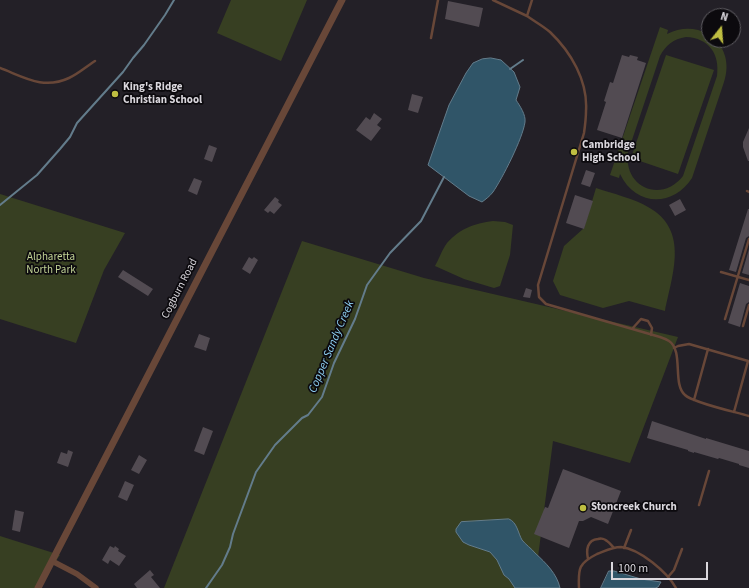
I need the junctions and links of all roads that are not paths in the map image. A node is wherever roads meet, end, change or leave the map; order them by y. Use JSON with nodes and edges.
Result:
{"nodes":[{"id":1,"x":342,"y":0,"type":"edge"},
{"id":2,"x":438,"y":0,"type":"edge"},
{"id":3,"x":493,"y":0,"type":"edge"},
{"id":4,"x":532,"y":0,"type":"edge"},
{"id":5,"x":527,"y":16,"type":"junction"},
{"id":6,"x":431,"y":38,"type":"dead end"},
{"id":7,"x":95,"y":61,"type":"dead end"},
{"id":8,"x":0,"y":68,"type":"edge"},
{"id":9,"x":749,"y":239,"type":"edge"},
{"id":10,"x":722,"y":272,"type":"dead end"},
{"id":11,"x":738,"y":277,"type":"junction"},
{"id":12,"x":749,"y":280,"type":"edge"},
{"id":13,"x":749,"y":305,"type":"edge"},
{"id":14,"x":725,"y":319,"type":"dead end"},
{"id":15,"x":743,"y":326,"type":"dead end"},
{"id":16,"x":632,"y":329,"type":"junction"},
{"id":17,"x":651,"y":335,"type":"junction"},
{"id":18,"x":674,"y":348,"type":"junction"},
{"id":19,"x":708,"y":349,"type":"junction"},
{"id":20,"x":748,"y":361,"type":"edge"},
{"id":21,"x":694,"y":400,"type":"junction"},
{"id":22,"x":734,"y":412,"type":"junction"},
{"id":23,"x":749,"y":416,"type":"edge"},
{"id":24,"x":709,"y":471,"type":"dead end"},
{"id":25,"x":699,"y":505,"type":"dead end"},
{"id":26,"x":631,"y":530,"type":"dead end"},
{"id":27,"x":614,"y":548,"type":"junction"},
{"id":28,"x":624,"y":548,"type":"junction"},
{"id":29,"x":682,"y":549,"type":"dead end"},
{"id":30,"x":588,"y":559,"type":"junction"},
{"id":31,"x":52,"y":561,"type":"junction"},
{"id":32,"x":668,"y":577,"type":"junction"},
{"id":33,"x":38,"y":588,"type":"edge"},
{"id":34,"x":96,"y":588,"type":"edge"},
{"id":35,"x":579,"y":588,"type":"edge"},
{"id":36,"x":676,"y":588,"type":"edge"}],
"edges":[{"from":1,"to":31,"type":"street","name":"Cogburn Road"},
{"from":2,"to":6,"type":"lane"},
{"from":3,"to":5,"type":"lane"},
{"from":4,"to":5,"type":"lane"},
{"from":5,"to":16,"type":"lane"},
{"from":7,"to":8,"type":"lane"},
{"from":9,"to":11,"type":"lane"},
{"from":10,"to":11,"type":"lane"},
{"from":11,"to":12,"type":"lane"},
{"from":11,"to":14,"type":"lane"},
{"from":13,"to":15,"type":"lane"},
{"from":16,"to":17,"type":"lane"},
{"from":16,"to":17,"type":"lane"},
{"from":17,"to":18,"type":"lane"},
{"from":18,"to":19,"type":"lane"},
{"from":18,"to":21,"type":"lane"},
{"from":19,"to":20,"type":"lane"},
{"from":19,"to":21,"type":"lane"},
{"from":20,"to":22,"type":"lane"},
{"from":21,"to":22,"type":"lane"},
{"from":22,"to":23,"type":"lane"},
{"from":24,"to":25,"type":"lane"},
{"from":26,"to":28,"type":"lane"},
{"from":27,"to":28,"type":"lane"},
{"from":27,"to":30,"type":"lane"},
{"from":27,"to":30,"type":"lane"},
{"from":28,"to":32,"type":"lane"},
{"from":29,"to":32,"type":"lane"},
{"from":30,"to":35,"type":"lane"},
{"from":31,"to":33,"type":"street","name":"Cogburn Road"},
{"from":31,"to":34,"type":"street"},
{"from":32,"to":36,"type":"lane"}]}
